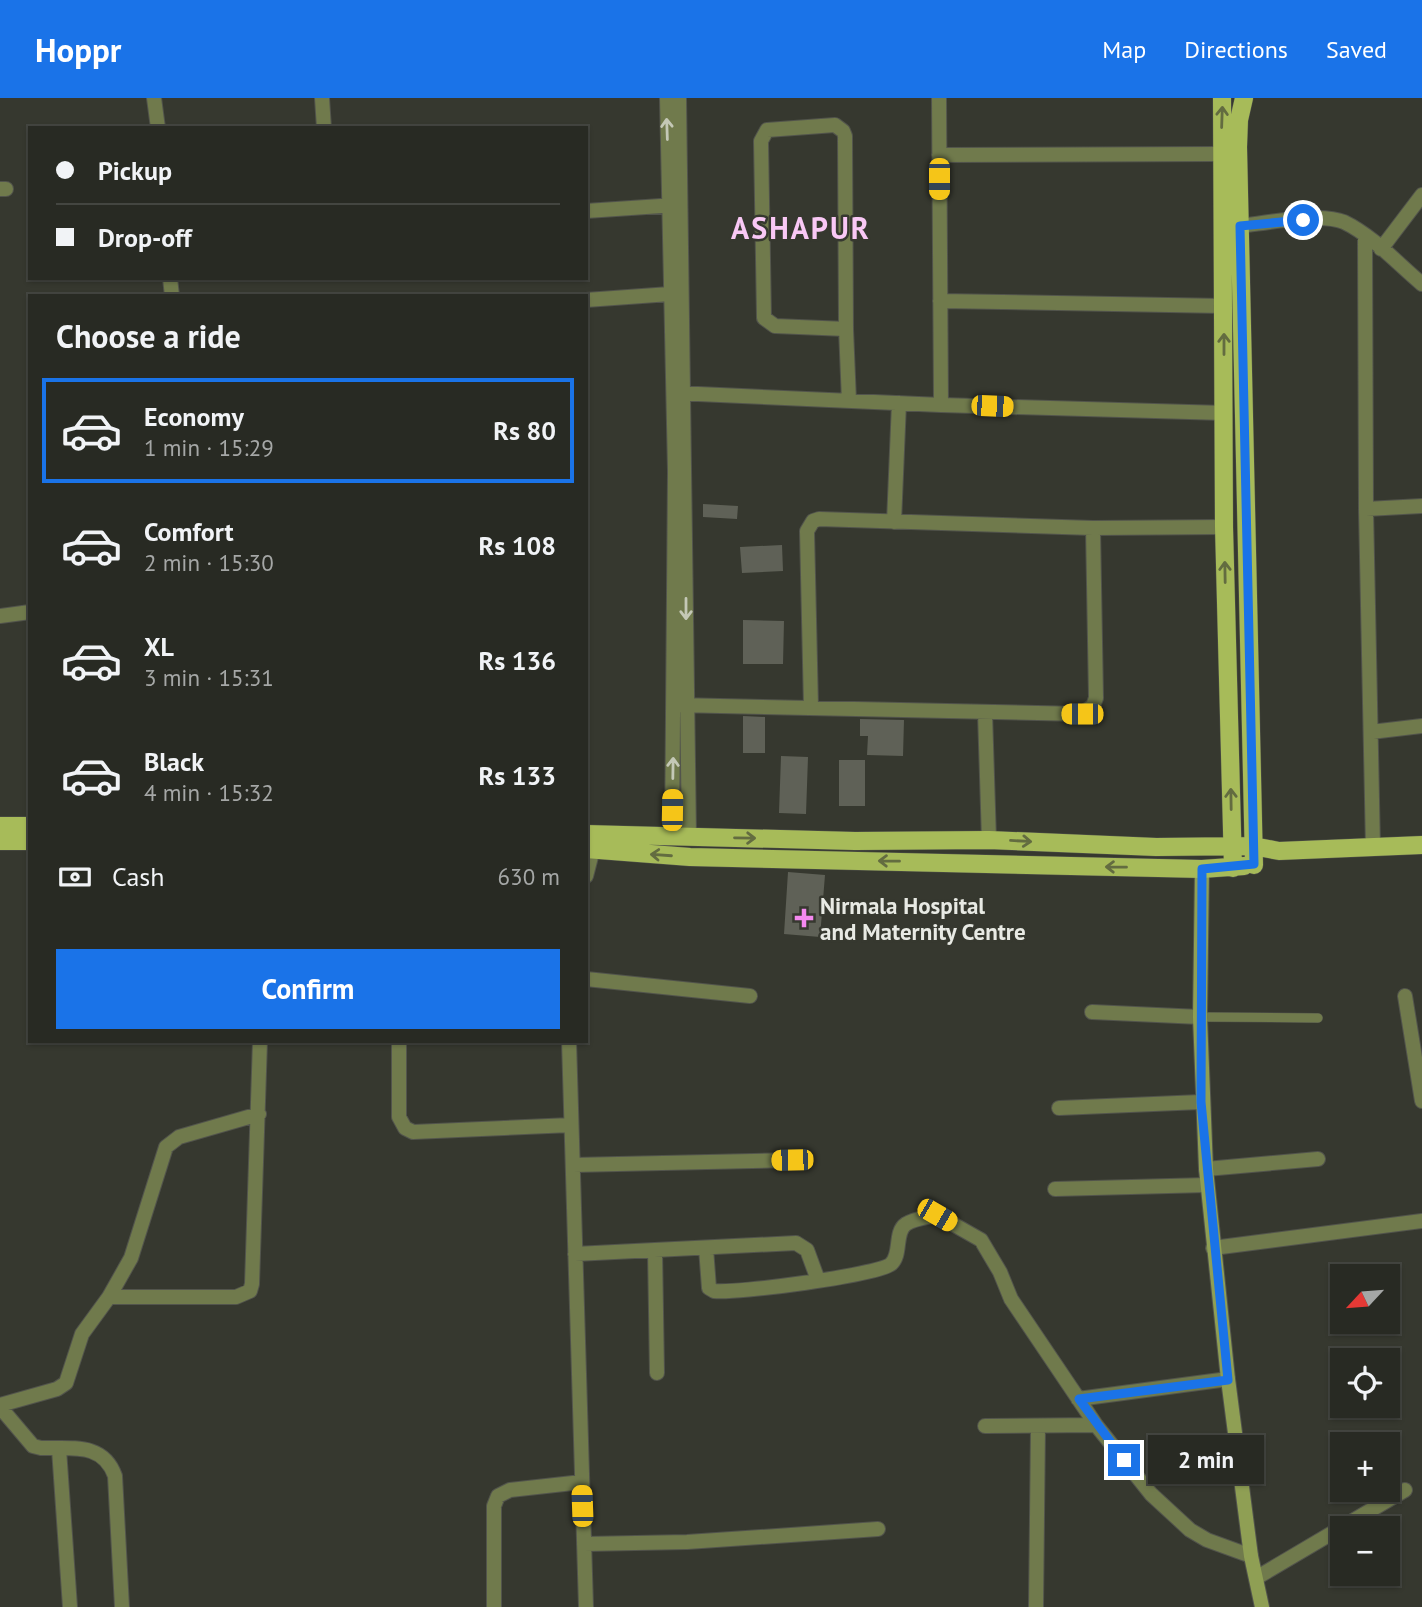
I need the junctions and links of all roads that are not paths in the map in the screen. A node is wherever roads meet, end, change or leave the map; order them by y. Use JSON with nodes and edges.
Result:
{"nodes":[{"id":1,"x":154,"y":98,"type":"edge"},
{"id":2,"x":322,"y":98,"type":"edge"},
{"id":3,"x":667,"y":98,"type":"edge"},
{"id":4,"x":679,"y":98,"type":"edge"},
{"id":5,"x":939,"y":98,"type":"edge"},
{"id":6,"x":1222,"y":98,"type":"edge"},
{"id":7,"x":1244,"y":98,"type":"edge"},
{"id":8,"x":158,"y":126,"type":"edge"},
{"id":9,"x":324,"y":126,"type":"edge"},
{"id":10,"x":1221,"y":154,"type":"junction"},
{"id":11,"x":939,"y":155,"type":"junction"},
{"id":12,"x":1422,"y":195,"type":"edge"},
{"id":13,"x":675,"y":205,"type":"junction"},
{"id":14,"x":588,"y":211,"type":"edge"},
{"id":15,"x":1240,"y":226,"type":"junction"},
{"id":16,"x":1364,"y":236,"type":"junction"},
{"id":17,"x":1381,"y":249,"type":"junction"},
{"id":18,"x":1422,"y":284,"type":"edge"},
{"id":19,"x":670,"y":294,"type":"junction"},
{"id":20,"x":588,"y":300,"type":"edge"},
{"id":21,"x":940,"y":301,"type":"junction"},
{"id":22,"x":1224,"y":306,"type":"junction"},
{"id":23,"x":846,"y":329,"type":"junction"},
{"id":24,"x":678,"y":393,"type":"junction"},
{"id":25,"x":849,"y":401,"type":"junction"},
{"id":26,"x":899,"y":402,"type":"junction"},
{"id":27,"x":941,"y":405,"type":"junction"},
{"id":28,"x":1224,"y":413,"type":"junction"},
{"id":29,"x":1422,"y":506,"type":"edge"},
{"id":30,"x":1366,"y":509,"type":"junction"},
{"id":31,"x":894,"y":522,"type":"junction"},
{"id":32,"x":1224,"y":527,"type":"junction"},
{"id":33,"x":1093,"y":528,"type":"junction"},
{"id":34,"x":28,"y":612,"type":"edge"},
{"id":35,"x":0,"y":616,"type":"edge"},
{"id":36,"x":680,"y":705,"type":"junction"},
{"id":37,"x":811,"y":707,"type":"junction"},
{"id":38,"x":985,"y":713,"type":"junction"},
{"id":39,"x":1422,"y":726,"type":"edge"},
{"id":40,"x":1371,"y":732,"type":"junction"},
{"id":41,"x":0,"y":826,"type":"edge"},
{"id":42,"x":28,"y":826,"type":"edge"},
{"id":43,"x":680,"y":837,"type":"junction"},
{"id":44,"x":989,"y":839,"type":"junction"},
{"id":45,"x":0,"y":841,"type":"edge"},
{"id":46,"x":28,"y":841,"type":"edge"},
{"id":47,"x":588,"y":844,"type":"edge"},
{"id":48,"x":1422,"y":845,"type":"edge"},
{"id":49,"x":1253,"y":846,"type":"junction"},
{"id":50,"x":1156,"y":847,"type":"junction"},
{"id":51,"x":1232,"y":847,"type":"junction"},
{"id":52,"x":1373,"y":848,"type":"junction"},
{"id":53,"x":1279,"y":851,"type":"junction"},
{"id":54,"x":1254,"y":864,"type":"junction"},
{"id":55,"x":1155,"y":868,"type":"junction"},
{"id":56,"x":1233,"y":868,"type":"junction"},
{"id":57,"x":1202,"y":869,"type":"junction"},
{"id":58,"x":588,"y":979,"type":"edge"},
{"id":59,"x":750,"y":996,"type":"dead end"},
{"id":60,"x":1405,"y":996,"type":"dead end"},
{"id":61,"x":1092,"y":1012,"type":"dead end"},
{"id":62,"x":1200,"y":1017,"type":"junction"},
{"id":63,"x":1318,"y":1018,"type":"dead end"},
{"id":64,"x":260,"y":1043,"type":"edge"},
{"id":65,"x":398,"y":1043,"type":"edge"},
{"id":66,"x":569,"y":1043,"type":"edge"},
{"id":67,"x":1419,"y":1059,"type":"edge"},
{"id":68,"x":1422,"y":1101,"type":"edge"},
{"id":69,"x":1201,"y":1102,"type":"junction"},
{"id":70,"x":1059,"y":1108,"type":"dead end"},
{"id":71,"x":259,"y":1114,"type":"junction"},
{"id":72,"x":571,"y":1125,"type":"junction"},
{"id":73,"x":1318,"y":1159,"type":"dead end"},
{"id":74,"x":792,"y":1160,"type":"dead end"},
{"id":75,"x":573,"y":1165,"type":"junction"},
{"id":76,"x":1206,"y":1169,"type":"junction"},
{"id":77,"x":1208,"y":1185,"type":"junction"},
{"id":78,"x":1055,"y":1189,"type":"dead end"},
{"id":79,"x":1422,"y":1221,"type":"edge"},
{"id":80,"x":706,"y":1248,"type":"junction"},
{"id":81,"x":1213,"y":1248,"type":"junction"},
{"id":82,"x":655,"y":1250,"type":"junction"},
{"id":83,"x":575,"y":1254,"type":"junction"},
{"id":84,"x":818,"y":1280,"type":"junction"},
{"id":85,"x":109,"y":1297,"type":"junction"},
{"id":86,"x":657,"y":1373,"type":"dead end"},
{"id":87,"x":1228,"y":1380,"type":"junction"},
{"id":88,"x":1079,"y":1399,"type":"junction"},
{"id":89,"x":0,"y":1406,"type":"edge"},
{"id":90,"x":1096,"y":1425,"type":"junction"},
{"id":91,"x":985,"y":1426,"type":"dead end"},
{"id":92,"x":1038,"y":1427,"type":"junction"},
{"id":93,"x":59,"y":1449,"type":"junction"},
{"id":94,"x":582,"y":1482,"type":"junction"},
{"id":95,"x":1405,"y":1490,"type":"dead end"},
{"id":96,"x":878,"y":1529,"type":"dead end"},
{"id":97,"x":584,"y":1544,"type":"junction"},
{"id":98,"x":1251,"y":1556,"type":"junction"},
{"id":99,"x":1256,"y":1578,"type":"junction"},
{"id":100,"x":69,"y":1607,"type":"edge"},
{"id":101,"x":122,"y":1607,"type":"edge"},
{"id":102,"x":494,"y":1607,"type":"edge"},
{"id":103,"x":586,"y":1607,"type":"edge"},
{"id":104,"x":1036,"y":1607,"type":"edge"},
{"id":105,"x":1262,"y":1607,"type":"edge"}],
"edges":[{"from":1,"to":8,"type":"street"},
{"from":2,"to":9,"type":"street"},
{"from":13,"to":3,"type":"street","one_way":true},
{"from":4,"to":13,"type":"street"},
{"from":5,"to":11,"type":"street"},
{"from":10,"to":6,"type":"main road","one_way":true},
{"from":7,"to":15,"type":"main road"},
{"from":10,"to":11,"type":"street"},
{"from":10,"to":22,"type":"main road"},
{"from":11,"to":21,"type":"street"},
{"from":12,"to":17,"type":"street"},
{"from":13,"to":14,"type":"street"},
{"from":13,"to":19,"type":"street"},
{"from":13,"to":24,"type":"street"},
{"from":15,"to":16,"type":"street"},
{"from":15,"to":49,"type":"main road"},
{"from":16,"to":17,"type":"street"},
{"from":16,"to":30,"type":"street"},
{"from":17,"to":18,"type":"street"},
{"from":19,"to":20,"type":"street"},
{"from":19,"to":24,"type":"street"},
{"from":21,"to":22,"type":"street"},
{"from":21,"to":27,"type":"street"},
{"from":28,"to":22,"type":"main road","one_way":true},
{"from":23,"to":23,"type":"street"},
{"from":23,"to":25,"type":"street"},
{"from":24,"to":25,"type":"street"},
{"from":24,"to":36,"type":"street"},
{"from":25,"to":26,"type":"street"},
{"from":26,"to":27,"type":"street"},
{"from":26,"to":31,"type":"street"},
{"from":27,"to":28,"type":"street"},
{"from":28,"to":32,"type":"main road"},
{"from":29,"to":30,"type":"street"},
{"from":30,"to":40,"type":"street"},
{"from":31,"to":33,"type":"street"},
{"from":31,"to":37,"type":"street"},
{"from":32,"to":33,"type":"street"},
{"from":51,"to":32,"type":"main road","one_way":true},
{"from":33,"to":38,"type":"street"},
{"from":34,"to":35,"type":"street"},
{"from":36,"to":37,"type":"street"},
{"from":36,"to":43,"type":"street"},
{"from":37,"to":38,"type":"street"},
{"from":38,"to":44,"type":"street"},
{"from":39,"to":40,"type":"street"},
{"from":40,"to":52,"type":"street"},
{"from":41,"to":42,"type":"main road"},
{"from":43,"to":44,"type":"main road","one_way":true},
{"from":43,"to":47,"type":"main road"},
{"from":44,"to":50,"type":"main road","one_way":true},
{"from":45,"to":46,"type":"main road"},
{"from":55,"to":47,"type":"main road","one_way":true},
{"from":48,"to":52,"type":"main road"},
{"from":49,"to":51,"type":"main road"},
{"from":49,"to":53,"type":"main road"},
{"from":49,"to":54,"type":"main road"},
{"from":50,"to":51,"type":"main road"},
{"from":50,"to":55,"type":"main road"},
{"from":51,"to":56,"type":"main road"},
{"from":52,"to":53,"type":"main road"},
{"from":53,"to":54,"type":"main road"},
{"from":54,"to":56,"type":"main road"},
{"from":55,"to":57,"type":"main road"},
{"from":56,"to":57,"type":"main road"},
{"from":57,"to":62,"type":"main road"},
{"from":58,"to":59,"type":"street"},
{"from":60,"to":67,"type":"street"},
{"from":61,"to":62,"type":"street"},
{"from":62,"to":63,"type":"lane"},
{"from":62,"to":69,"type":"main road"},
{"from":64,"to":71,"type":"street"},
{"from":65,"to":72,"type":"street"},
{"from":66,"to":72,"type":"street"},
{"from":67,"to":68,"type":"street"},
{"from":69,"to":70,"type":"street"},
{"from":69,"to":76,"type":"main road"},
{"from":71,"to":85,"type":"street"},
{"from":71,"to":85,"type":"street"},
{"from":72,"to":75,"type":"street"},
{"from":73,"to":76,"type":"street"},
{"from":74,"to":75,"type":"street"},
{"from":75,"to":83,"type":"street"},
{"from":76,"to":77,"type":"main road"},
{"from":77,"to":78,"type":"street"},
{"from":77,"to":81,"type":"main road"},
{"from":79,"to":81,"type":"street"},
{"from":80,"to":82,"type":"street"},
{"from":80,"to":84,"type":"street"},
{"from":80,"to":84,"type":"street"},
{"from":81,"to":87,"type":"main road"},
{"from":82,"to":83,"type":"street"},
{"from":82,"to":86,"type":"street"},
{"from":83,"to":94,"type":"street"},
{"from":84,"to":88,"type":"street"},
{"from":85,"to":89,"type":"street"},
{"from":87,"to":88,"type":"street"},
{"from":87,"to":98,"type":"main road"},
{"from":88,"to":90,"type":"street"},
{"from":89,"to":93,"type":"street"},
{"from":90,"to":92,"type":"street"},
{"from":90,"to":98,"type":"street"},
{"from":91,"to":92,"type":"street"},
{"from":92,"to":104,"type":"street"},
{"from":93,"to":100,"type":"street"},
{"from":93,"to":101,"type":"street"},
{"from":94,"to":97,"type":"street"},
{"from":94,"to":102,"type":"street"},
{"from":95,"to":99,"type":"street"},
{"from":96,"to":97,"type":"street"},
{"from":97,"to":103,"type":"street"},
{"from":98,"to":99,"type":"main road"},
{"from":99,"to":105,"type":"main road"}]}
